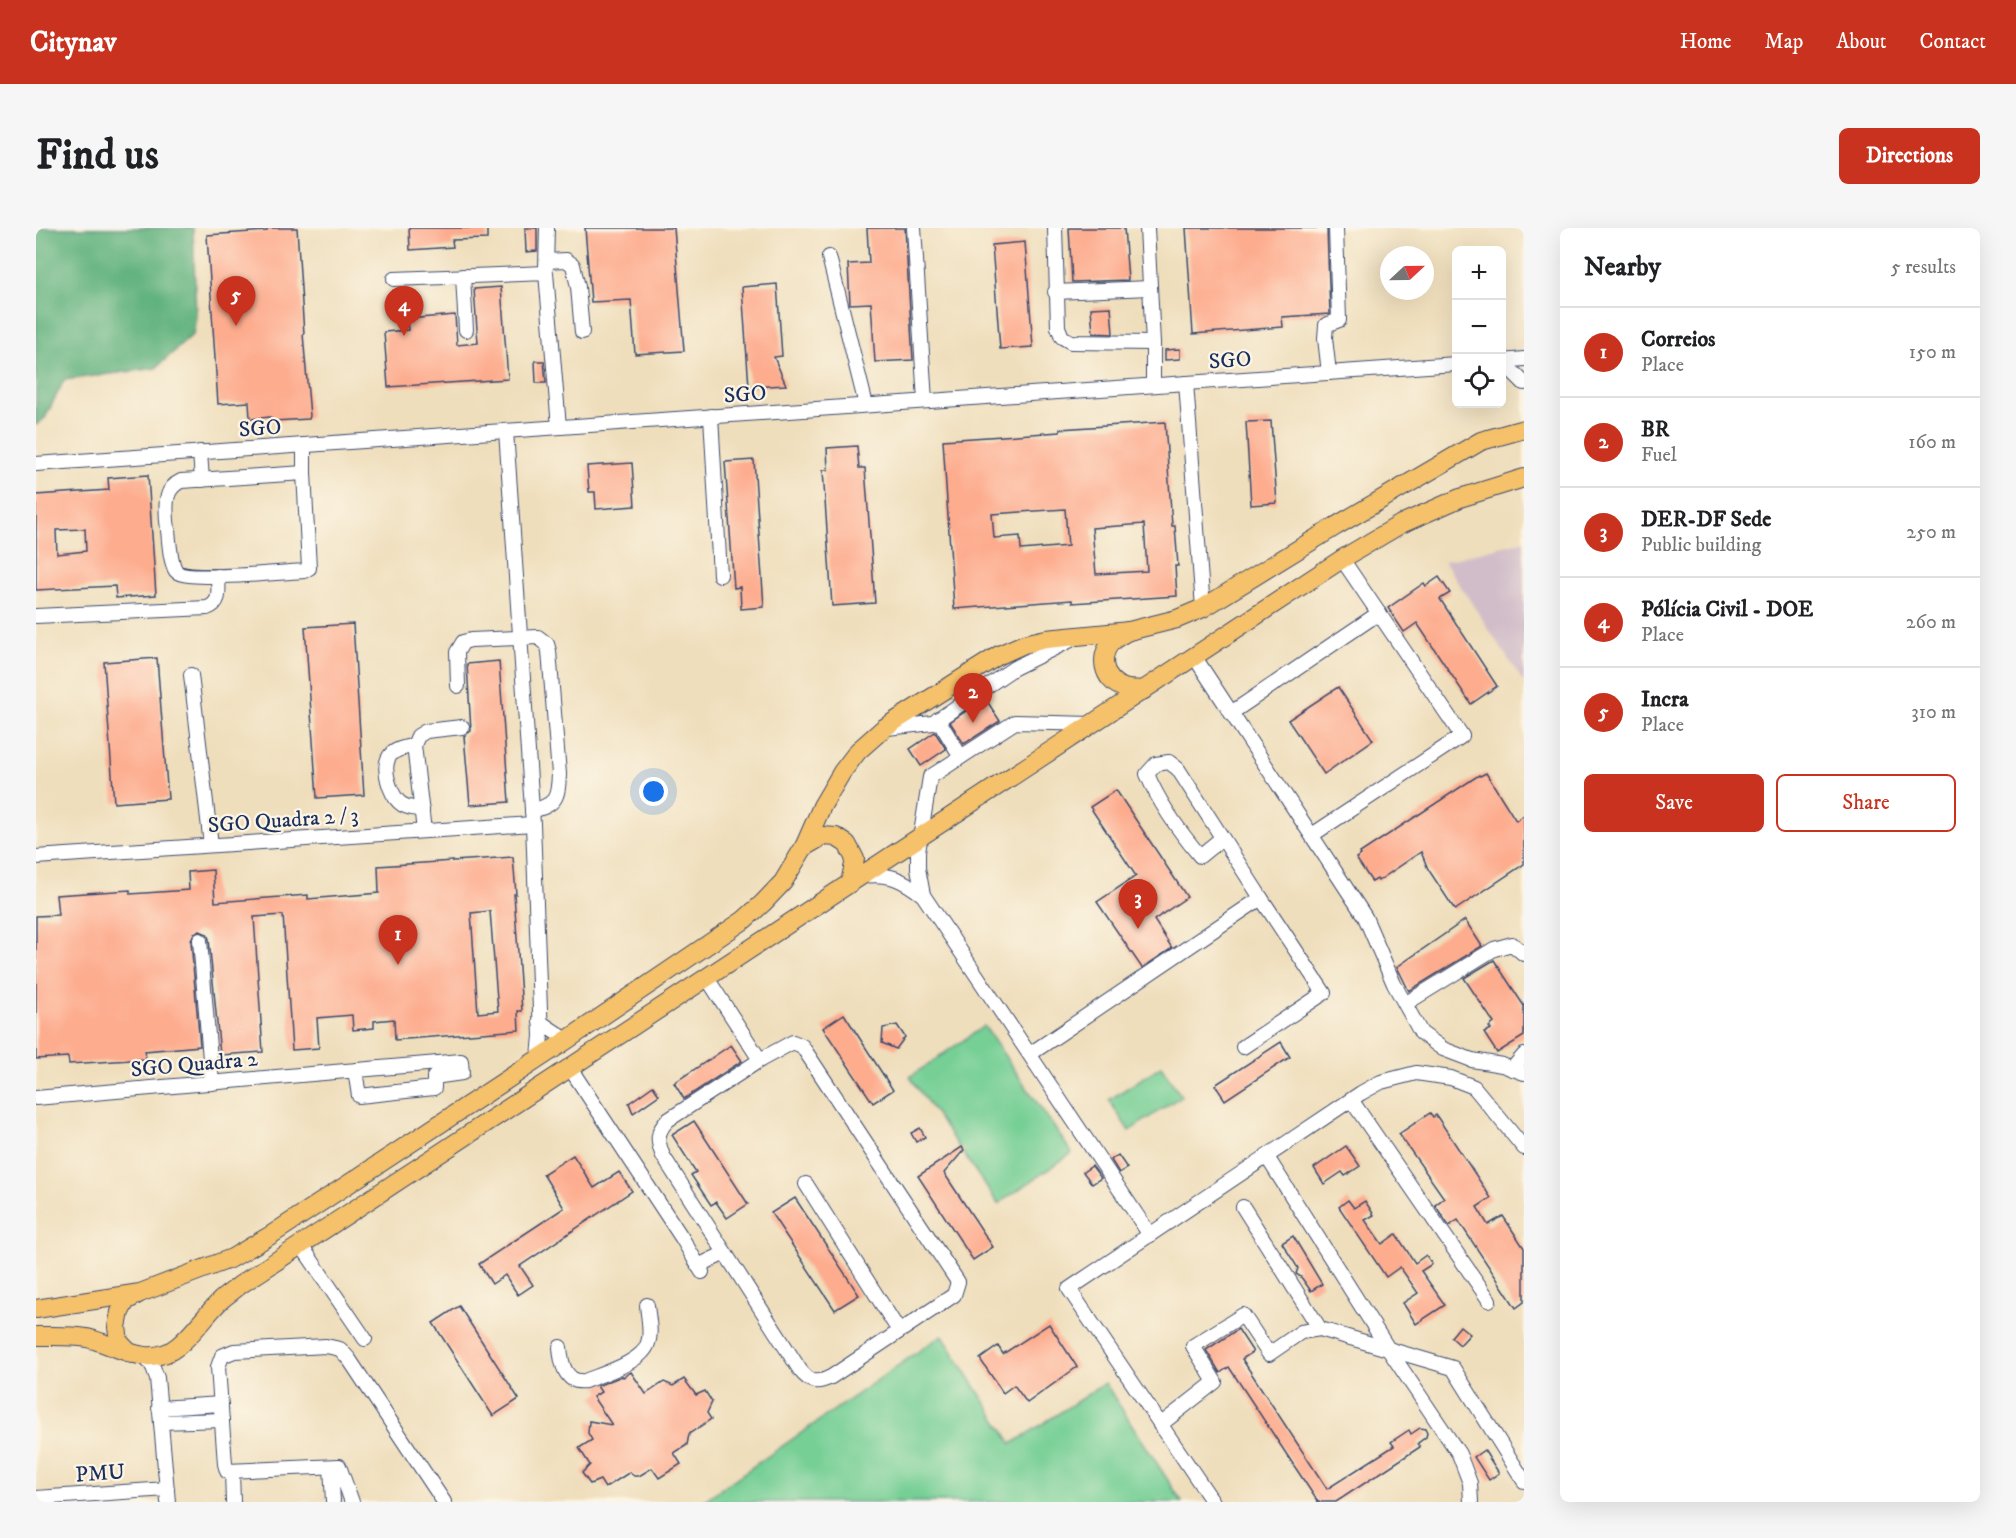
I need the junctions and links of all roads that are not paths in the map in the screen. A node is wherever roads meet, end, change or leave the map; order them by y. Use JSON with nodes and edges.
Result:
{"nodes":[{"id":1,"x":547,"y":228,"type":"edge"},
{"id":2,"x":914,"y":228,"type":"edge"},
{"id":3,"x":1055,"y":228,"type":"edge"},
{"id":4,"x":1147,"y":228,"type":"edge"},
{"id":5,"x":1336,"y":228,"type":"edge"},
{"id":6,"x":829,"y":257,"type":"dead end"},
{"id":7,"x":546,"y":267,"type":"junction"},
{"id":8,"x":463,"y":276,"type":"junction"},
{"id":9,"x":394,"y":279,"type":"dead end"},
{"id":10,"x":1150,"y":288,"type":"junction"},
{"id":11,"x":1055,"y":292,"type":"junction"},
{"id":12,"x":466,"y":330,"type":"dead end"},
{"id":13,"x":582,"y":332,"type":"dead end"},
{"id":14,"x":1153,"y":343,"type":"junction"},
{"id":15,"x":1524,"y":359,"type":"edge"},
{"id":16,"x":1506,"y":361,"type":"edge"},
{"id":17,"x":1452,"y":364,"type":"edge"},
{"id":18,"x":1506,"y":365,"type":"edge"},
{"id":19,"x":1329,"y":373,"type":"junction"},
{"id":20,"x":1186,"y":383,"type":"junction"},
{"id":21,"x":1524,"y":383,"type":"edge"},
{"id":22,"x":1153,"y":385,"type":"junction"},
{"id":23,"x":925,"y":401,"type":"junction"},
{"id":24,"x":866,"y":405,"type":"junction"},
{"id":25,"x":711,"y":416,"type":"junction"},
{"id":26,"x":559,"y":427,"type":"junction"},
{"id":27,"x":1524,"y":429,"type":"edge"},
{"id":28,"x":506,"y":431,"type":"junction"},
{"id":29,"x":304,"y":445,"type":"junction"},
{"id":30,"x":200,"y":452,"type":"junction"},
{"id":31,"x":36,"y":464,"type":"edge"},
{"id":32,"x":304,"y":473,"type":"junction"},
{"id":33,"x":1524,"y":478,"type":"edge"},
{"id":34,"x":202,"y":480,"type":"junction"},
{"id":35,"x":1342,"y":559,"type":"junction"},
{"id":36,"x":720,"y":575,"type":"dead end"},
{"id":37,"x":218,"y":576,"type":"junction"},
{"id":38,"x":1203,"y":608,"type":"junction"},
{"id":39,"x":1379,"y":614,"type":"junction"},
{"id":40,"x":36,"y":616,"type":"edge"},
{"id":41,"x":1129,"y":630,"type":"junction"},
{"id":42,"x":520,"y":637,"type":"junction"},
{"id":43,"x":1077,"y":638,"type":"junction"},
{"id":44,"x":1194,"y":656,"type":"junction"},
{"id":45,"x":191,"y":675,"type":"dead end"},
{"id":46,"x":458,"y":686,"type":"dead end"},
{"id":47,"x":1144,"y":690,"type":"junction"},
{"id":48,"x":1231,"y":713,"type":"junction"},
{"id":49,"x":938,"y":719,"type":"junction"},
{"id":50,"x":1092,"y":724,"type":"junction"},
{"id":51,"x":462,"y":727,"type":"dead end"},
{"id":52,"x":884,"y":728,"type":"junction"},
{"id":53,"x":414,"y":745,"type":"junction"},
{"id":54,"x":961,"y":757,"type":"junction"},
{"id":55,"x":422,"y":810,"type":"junction"},
{"id":56,"x":532,"y":817,"type":"junction"},
{"id":57,"x":424,"y":831,"type":"junction"},
{"id":58,"x":1312,"y":835,"type":"junction"},
{"id":59,"x":922,"y":836,"type":"junction"},
{"id":60,"x":1222,"y":838,"type":"junction"},
{"id":61,"x":211,"y":845,"type":"junction"},
{"id":62,"x":804,"y":847,"type":"junction"},
{"id":63,"x":36,"y":856,"type":"edge"},
{"id":64,"x":855,"y":880,"type":"junction"},
{"id":65,"x":923,"y":895,"type":"junction"},
{"id":66,"x":1261,"y":898,"type":"junction"},
{"id":67,"x":200,"y":940,"type":"dead end"},
{"id":68,"x":1524,"y":954,"type":"edge"},
{"id":69,"x":707,"y":978,"type":"junction"},
{"id":70,"x":1405,"y":1004,"type":"junction"},
{"id":71,"x":540,"y":1022,"type":"junction"},
{"id":72,"x":567,"y":1041,"type":"junction"},
{"id":73,"x":1243,"y":1047,"type":"dead end"},
{"id":74,"x":1030,"y":1054,"type":"junction"},
{"id":75,"x":1524,"y":1055,"type":"edge"},
{"id":76,"x":539,"y":1057,"type":"junction"},
{"id":77,"x":760,"y":1060,"type":"junction"},
{"id":78,"x":570,"y":1068,"type":"junction"},
{"id":79,"x":355,"y":1070,"type":"junction"},
{"id":80,"x":1518,"y":1071,"type":"edge"},
{"id":81,"x":212,"y":1083,"type":"junction"},
{"id":82,"x":36,"y":1098,"type":"edge"},
{"id":83,"x":1352,"y":1101,"type":"junction"},
{"id":84,"x":1524,"y":1148,"type":"edge"},
{"id":85,"x":1267,"y":1157,"type":"junction"},
{"id":86,"x":806,"y":1184,"type":"dead end"},
{"id":87,"x":1243,"y":1207,"type":"dead end"},
{"id":88,"x":1150,"y":1235,"type":"junction"},
{"id":89,"x":300,"y":1245,"type":"junction"},
{"id":90,"x":725,"y":1254,"type":"junction"},
{"id":91,"x":140,"y":1293,"type":"junction"},
{"id":92,"x":1488,"y":1300,"type":"dead end"},
{"id":93,"x":647,"y":1305,"type":"dead end"},
{"id":94,"x":38,"y":1307,"type":"edge"},
{"id":95,"x":1320,"y":1329,"type":"junction"},
{"id":96,"x":899,"y":1331,"type":"junction"},
{"id":97,"x":36,"y":1336,"type":"edge"},
{"id":98,"x":365,"y":1339,"type":"dead end"},
{"id":99,"x":560,"y":1347,"type":"dead end"},
{"id":100,"x":1387,"y":1347,"type":"junction"},
{"id":101,"x":138,"y":1355,"type":"junction"},
{"id":102,"x":221,"y":1404,"type":"junction"},
{"id":103,"x":159,"y":1407,"type":"junction"},
{"id":104,"x":222,"y":1420,"type":"junction"},
{"id":105,"x":161,"y":1422,"type":"junction"},
{"id":106,"x":1160,"y":1425,"type":"junction"},
{"id":107,"x":335,"y":1467,"type":"junction"},
{"id":108,"x":232,"y":1472,"type":"junction"},
{"id":109,"x":1524,"y":1481,"type":"edge"},
{"id":110,"x":167,"y":1495,"type":"edge"},
{"id":111,"x":36,"y":1498,"type":"edge"},
{"id":112,"x":333,"y":1501,"type":"edge"},
{"id":113,"x":233,"y":1502,"type":"edge"},
{"id":114,"x":352,"y":1502,"type":"edge"},
{"id":115,"x":444,"y":1502,"type":"edge"},
{"id":116,"x":1213,"y":1502,"type":"edge"},
{"id":117,"x":1471,"y":1502,"type":"edge"}],
"edges":[{"from":1,"to":7,"type":"street"},
{"from":2,"to":23,"type":"street"},
{"from":3,"to":11,"type":"street"},
{"from":4,"to":10,"type":"street"},
{"from":5,"to":19,"type":"street"},
{"from":6,"to":24,"type":"street"},
{"from":7,"to":8,"type":"street"},
{"from":7,"to":13,"type":"street"},
{"from":7,"to":26,"type":"street"},
{"from":8,"to":9,"type":"street"},
{"from":8,"to":12,"type":"street"},
{"from":10,"to":11,"type":"street"},
{"from":10,"to":14,"type":"street"},
{"from":11,"to":14,"type":"street"},
{"from":14,"to":22,"type":"street"},
{"from":15,"to":16,"type":"street"},
{"from":17,"to":19,"type":"street","name":"SGO"},
{"from":18,"to":21,"type":"street"},
{"from":19,"to":20,"type":"street","name":"SGO"},
{"from":20,"to":22,"type":"street","name":"SGO"},
{"from":20,"to":38,"type":"street"},
{"from":22,"to":23,"type":"street","name":"SGO"},
{"from":23,"to":24,"type":"street","name":"SGO"},
{"from":24,"to":25,"type":"street","name":"SGO"},
{"from":25,"to":26,"type":"street","name":"SGO"},
{"from":25,"to":36,"type":"street"},
{"from":26,"to":28,"type":"street","name":"SGO"},
{"from":27,"to":38,"type":"main road"},
{"from":28,"to":29,"type":"street","name":"SGO"},
{"from":28,"to":42,"type":"street"},
{"from":29,"to":30,"type":"street","name":"SGO"},
{"from":29,"to":32,"type":"street"},
{"from":30,"to":31,"type":"street","name":"SGO"},
{"from":30,"to":34,"type":"street"},
{"from":32,"to":34,"type":"street"},
{"from":32,"to":37,"type":"street"},
{"from":33,"to":35,"type":"main road"},
{"from":34,"to":37,"type":"street"},
{"from":35,"to":39,"type":"street"},
{"from":35,"to":44,"type":"main road"},
{"from":37,"to":40,"type":"street"},
{"from":38,"to":41,"type":"main road"},
{"from":39,"to":48,"type":"street"},
{"from":39,"to":58,"type":"street"},
{"from":41,"to":43,"type":"main road"},
{"from":41,"to":47,"type":"main road"},
{"from":42,"to":46,"type":"street"},
{"from":42,"to":56,"type":"street"},
{"from":42,"to":56,"type":"street"},
{"from":43,"to":49,"type":"street"},
{"from":43,"to":52,"type":"main road"},
{"from":44,"to":47,"type":"main road"},
{"from":44,"to":48,"type":"street"},
{"from":45,"to":61,"type":"street"},
{"from":47,"to":50,"type":"main road"},
{"from":48,"to":58,"type":"street"},
{"from":49,"to":52,"type":"street"},
{"from":49,"to":54,"type":"street"},
{"from":50,"to":54,"type":"street"},
{"from":50,"to":59,"type":"main road"},
{"from":51,"to":53,"type":"street"},
{"from":52,"to":62,"type":"main road"},
{"from":53,"to":55,"type":"street"},
{"from":53,"to":55,"type":"street"},
{"from":54,"to":59,"type":"street"},
{"from":55,"to":57,"type":"street"},
{"from":56,"to":57,"type":"street","name":"SGO Quadra 2 / 3"},
{"from":56,"to":71,"type":"street"},
{"from":57,"to":61,"type":"street","name":"SGO Quadra 2 / 3"},
{"from":58,"to":70,"type":"street"},
{"from":59,"to":64,"type":"main road"},
{"from":59,"to":65,"type":"street"},
{"from":60,"to":60,"type":"street"},
{"from":60,"to":66,"type":"street"},
{"from":61,"to":63,"type":"street","name":"SGO Quadra 2 / 3"},
{"from":62,"to":64,"type":"main road"},
{"from":62,"to":72,"type":"main road"},
{"from":64,"to":65,"type":"street"},
{"from":64,"to":69,"type":"main road"},
{"from":65,"to":74,"type":"street"},
{"from":66,"to":73,"type":"street"},
{"from":66,"to":74,"type":"street"},
{"from":67,"to":81,"type":"street"},
{"from":68,"to":70,"type":"street"},
{"from":69,"to":77,"type":"street"},
{"from":69,"to":78,"type":"main road"},
{"from":70,"to":80,"type":"street"},
{"from":71,"to":72,"type":"street"},
{"from":71,"to":76,"type":"street"},
{"from":72,"to":76,"type":"main road"},
{"from":74,"to":88,"type":"street"},
{"from":75,"to":80,"type":"street"},
{"from":76,"to":91,"type":"main road"},
{"from":77,"to":90,"type":"street"},
{"from":77,"to":96,"type":"street"},
{"from":78,"to":89,"type":"main road"},
{"from":78,"to":90,"type":"street"},
{"from":79,"to":79,"type":"street","name":"SGO Quadra 2"},
{"from":79,"to":81,"type":"street","name":"SGO Quadra 2"},
{"from":81,"to":82,"type":"street","name":"SGO Quadra 2"},
{"from":83,"to":84,"type":"street"},
{"from":83,"to":85,"type":"street"},
{"from":83,"to":92,"type":"street"},
{"from":85,"to":88,"type":"street"},
{"from":85,"to":100,"type":"street"},
{"from":86,"to":96,"type":"street"},
{"from":87,"to":95,"type":"street"},
{"from":88,"to":106,"type":"street"},
{"from":89,"to":98,"type":"street"},
{"from":89,"to":101,"type":"main road"},
{"from":90,"to":96,"type":"street"},
{"from":91,"to":94,"type":"main road"},
{"from":91,"to":101,"type":"main road"},
{"from":93,"to":99,"type":"street"},
{"from":95,"to":100,"type":"street"},
{"from":95,"to":106,"type":"street"},
{"from":97,"to":101,"type":"main road"},
{"from":100,"to":109,"type":"street"},
{"from":100,"to":117,"type":"street"},
{"from":101,"to":103,"type":"street"},
{"from":102,"to":103,"type":"street"},
{"from":102,"to":104,"type":"street"},
{"from":102,"to":115,"type":"street"},
{"from":103,"to":105,"type":"street"},
{"from":104,"to":105,"type":"street"},
{"from":104,"to":108,"type":"street"},
{"from":105,"to":110,"type":"street"},
{"from":106,"to":116,"type":"street"},
{"from":107,"to":108,"type":"street"},
{"from":107,"to":112,"type":"street"},
{"from":107,"to":114,"type":"street"},
{"from":108,"to":113,"type":"street"},
{"from":110,"to":111,"type":"street","name":"PMU"}]}
